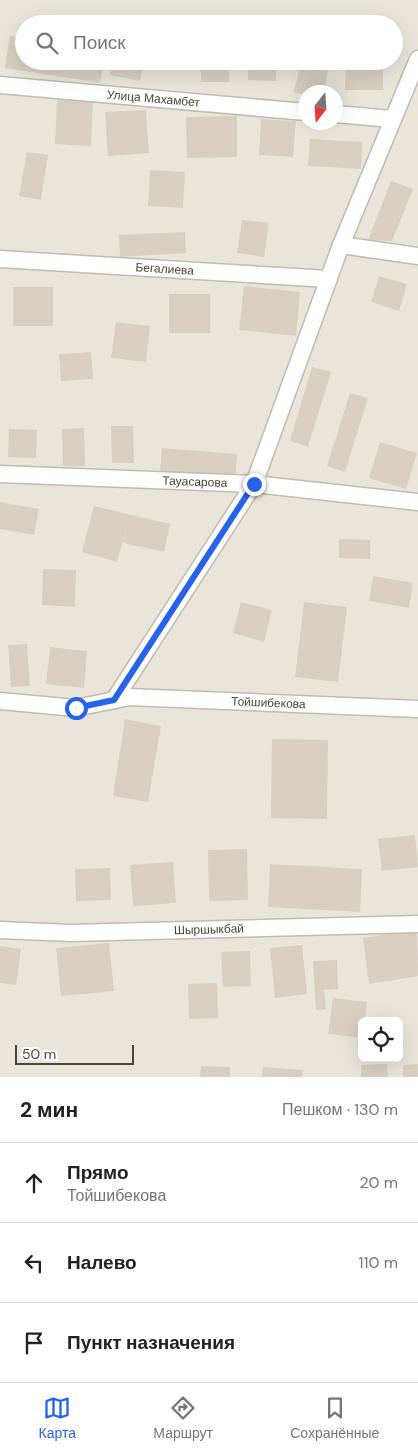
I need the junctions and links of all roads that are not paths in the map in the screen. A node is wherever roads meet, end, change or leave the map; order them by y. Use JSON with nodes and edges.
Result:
{"nodes":[{"id":1,"x":418,"y":58,"type":"edge"},
{"id":2,"x":0,"y":85,"type":"edge"},
{"id":3,"x":298,"y":111,"type":"edge"},
{"id":4,"x":343,"y":115,"type":"edge"},
{"id":5,"x":392,"y":119,"type":"junction"},
{"id":6,"x":341,"y":245,"type":"junction"},
{"id":7,"x":418,"y":256,"type":"edge"},
{"id":8,"x":0,"y":259,"type":"edge"},
{"id":9,"x":329,"y":279,"type":"junction"},
{"id":10,"x":0,"y":474,"type":"edge"},
{"id":11,"x":254,"y":484,"type":"junction"},
{"id":12,"x":418,"y":502,"type":"edge"},
{"id":13,"x":114,"y":700,"type":"junction"},
{"id":14,"x":0,"y":701,"type":"edge"},
{"id":15,"x":418,"y":709,"type":"edge"},
{"id":16,"x":418,"y":924,"type":"edge"},
{"id":17,"x":0,"y":930,"type":"edge"}],
"edges":[{"from":1,"to":5,"type":"street"},
{"from":2,"to":3,"type":"street","name":"Улица Махамбет"},
{"from":4,"to":5,"type":"street"},
{"from":5,"to":6,"type":"street"},
{"from":6,"to":7,"type":"street"},
{"from":6,"to":9,"type":"street"},
{"from":8,"to":9,"type":"street","name":"Бегалиева"},
{"from":9,"to":11,"type":"street"},
{"from":10,"to":11,"type":"street","name":"Тауасарова"},
{"from":11,"to":12,"type":"street","name":"Тауасарова"},
{"from":11,"to":13,"type":"street"},
{"from":13,"to":14,"type":"street","name":"Тойшибекова"},
{"from":13,"to":15,"type":"street","name":"Тойшибекова"},
{"from":16,"to":17,"type":"street","name":"Шыршыкбай"}]}
